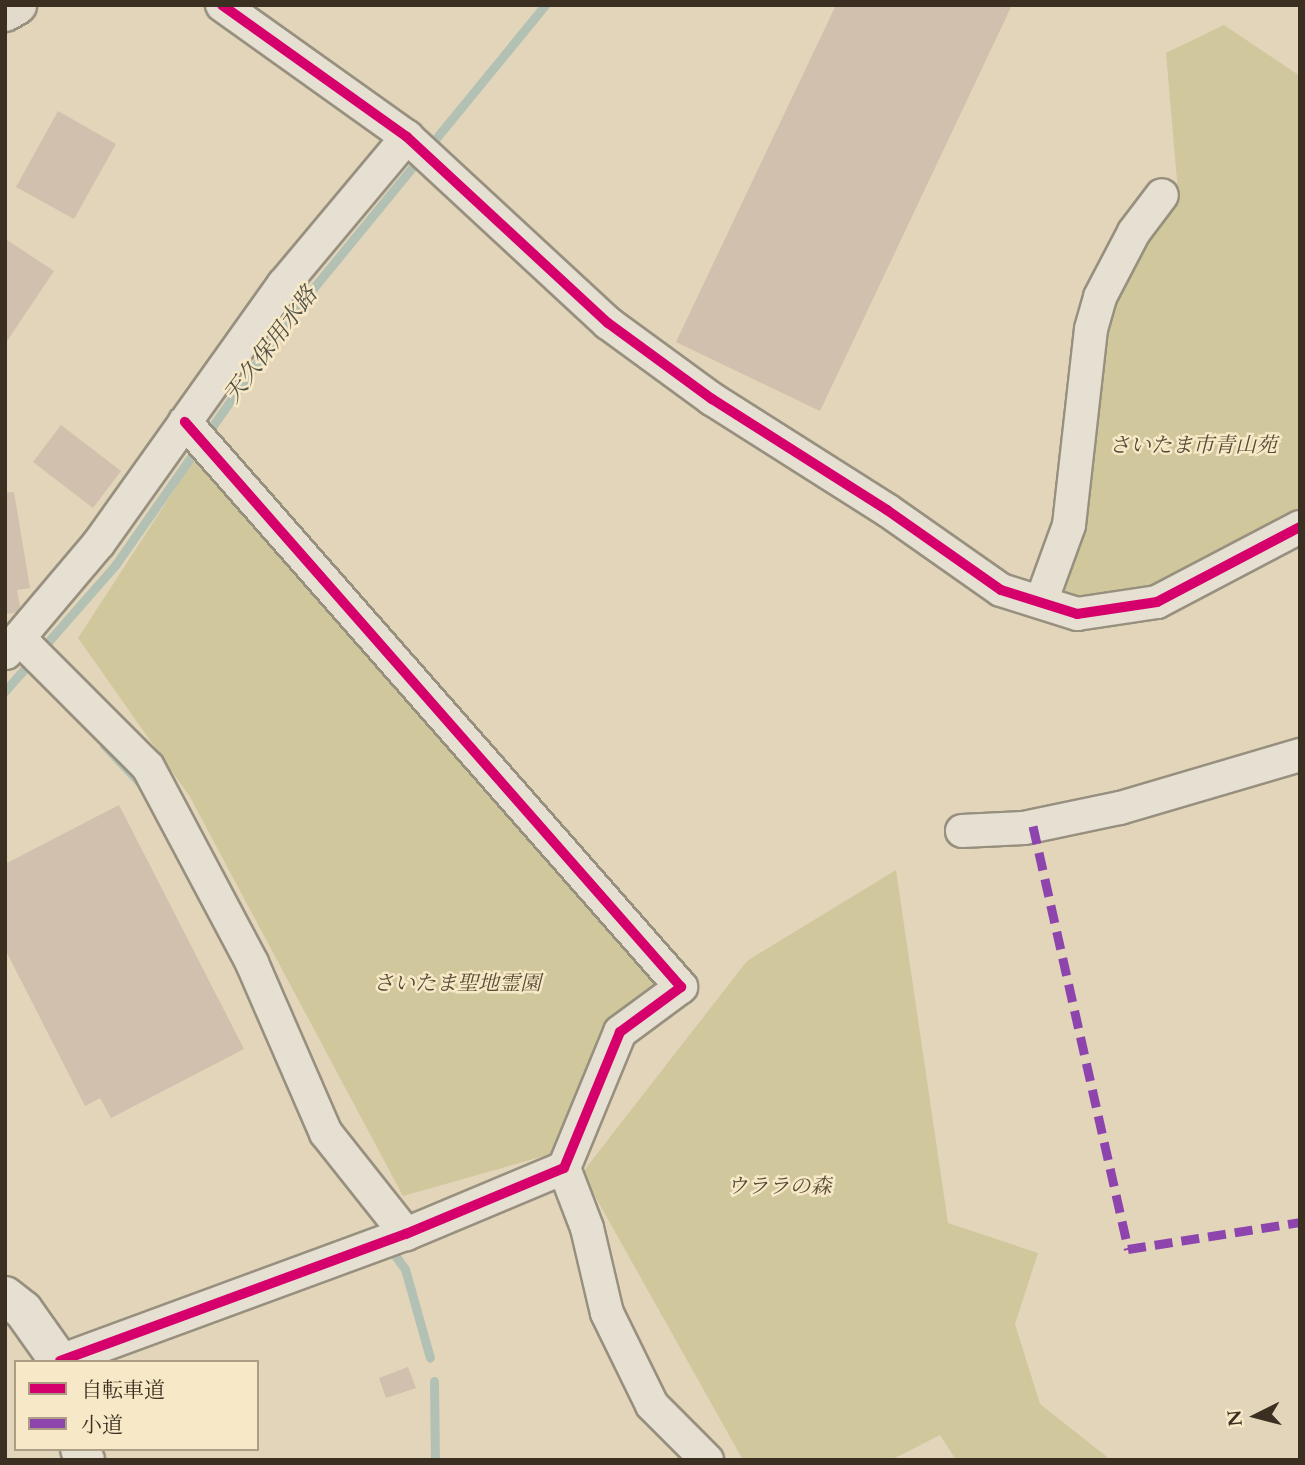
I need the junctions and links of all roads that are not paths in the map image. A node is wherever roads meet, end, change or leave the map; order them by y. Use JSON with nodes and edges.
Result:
{"nodes":[{"id":1,"x":17,"y":5,"type":"edge"},
{"id":2,"x":222,"y":5,"type":"edge"},
{"id":3,"x":5,"y":12,"type":"edge"},
{"id":4,"x":407,"y":137,"type":"junction"},
{"id":5,"x":1162,"y":195,"type":"dead end"},
{"id":6,"x":185,"y":422,"type":"junction"},
{"id":7,"x":1300,"y":527,"type":"edge"},
{"id":8,"x":1041,"y":602,"type":"junction"},
{"id":9,"x":12,"y":646,"type":"edge"},
{"id":10,"x":1300,"y":755,"type":"edge"},
{"id":11,"x":962,"y":831,"type":"dead end"},
{"id":12,"x":564,"y":1168,"type":"junction"},
{"id":13,"x":407,"y":1234,"type":"junction"},
{"id":14,"x":5,"y":1296,"type":"edge"},
{"id":15,"x":59,"y":1360,"type":"edge"},
{"id":16,"x":63,"y":1360,"type":"edge"},
{"id":17,"x":706,"y":1460,"type":"edge"}],
"edges":[{"from":1,"to":3,"type":"highway"},
{"from":2,"to":4,"type":"street"},
{"from":4,"to":6,"type":"street"},
{"from":4,"to":8,"type":"street"},
{"from":5,"to":8,"type":"street"},
{"from":6,"to":9,"type":"street"},
{"from":6,"to":12,"type":"street"},
{"from":7,"to":8,"type":"street"},
{"from":9,"to":13,"type":"street"},
{"from":10,"to":11,"type":"street"},
{"from":12,"to":13,"type":"street"},
{"from":12,"to":17,"type":"street"},
{"from":13,"to":16,"type":"street"},
{"from":14,"to":15,"type":"street"}]}
